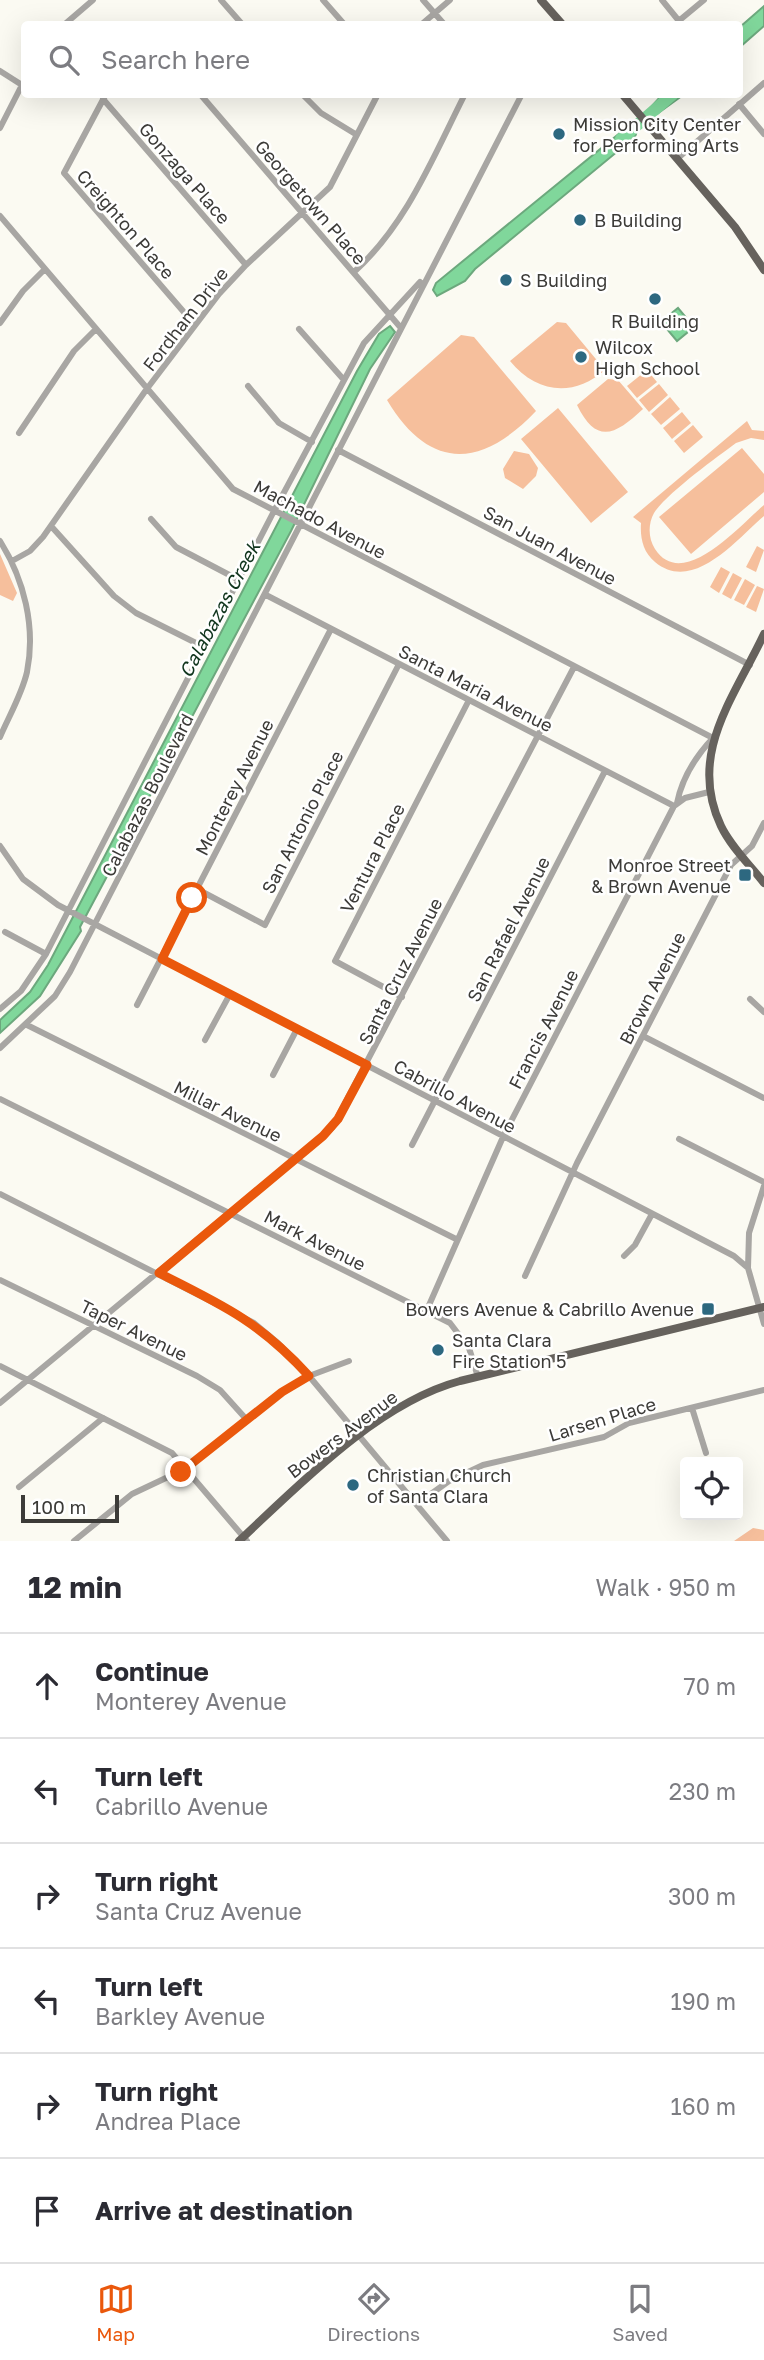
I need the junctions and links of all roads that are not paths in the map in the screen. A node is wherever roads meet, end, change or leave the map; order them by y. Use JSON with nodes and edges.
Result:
{"nodes":[{"id":1,"x":93,"y":0,"type":"edge"},
{"id":2,"x":221,"y":0,"type":"edge"},
{"id":3,"x":323,"y":0,"type":"edge"},
{"id":4,"x":423,"y":0,"type":"edge"},
{"id":5,"x":450,"y":0,"type":"edge"},
{"id":6,"x":541,"y":0,"type":"edge"},
{"id":7,"x":662,"y":0,"type":"edge"},
{"id":8,"x":704,"y":0,"type":"edge"},
{"id":9,"x":435,"y":13,"type":"junction"},
{"id":10,"x":68,"y":21,"type":"edge"},
{"id":11,"x":239,"y":21,"type":"edge"},
{"id":12,"x":341,"y":21,"type":"edge"},
{"id":13,"x":426,"y":21,"type":"edge"},
{"id":14,"x":442,"y":21,"type":"edge"},
{"id":15,"x":558,"y":21,"type":"edge"},
{"id":16,"x":676,"y":21,"type":"edge"},
{"id":17,"x":679,"y":21,"type":"edge"},
{"id":18,"x":0,"y":71,"type":"edge"},
{"id":19,"x":21,"y":82,"type":"edge"},
{"id":20,"x":764,"y":83,"type":"edge"},
{"id":21,"x":21,"y":87,"type":"edge"},
{"id":22,"x":104,"y":98,"type":"edge"},
{"id":23,"x":106,"y":98,"type":"edge"},
{"id":24,"x":203,"y":98,"type":"edge"},
{"id":25,"x":306,"y":98,"type":"edge"},
{"id":26,"x":376,"y":98,"type":"edge"},
{"id":27,"x":464,"y":98,"type":"edge"},
{"id":28,"x":520,"y":98,"type":"edge"},
{"id":29,"x":625,"y":98,"type":"edge"},
{"id":30,"x":739,"y":104,"type":"junction"},
{"id":31,"x":0,"y":128,"type":"edge"},
{"id":32,"x":764,"y":134,"type":"edge"},
{"id":33,"x":357,"y":135,"type":"junction"},
{"id":34,"x":677,"y":159,"type":"junction"},
{"id":35,"x":301,"y":213,"type":"junction"},
{"id":36,"x":0,"y":216,"type":"edge"},
{"id":37,"x":246,"y":264,"type":"junction"},
{"id":38,"x":44,"y":270,"type":"junction"},
{"id":39,"x":764,"y":270,"type":"edge"},
{"id":40,"x":354,"y":272,"type":"junction"},
{"id":41,"x":426,"y":275,"type":"junction"},
{"id":42,"x":389,"y":315,"type":"junction"},
{"id":43,"x":0,"y":323,"type":"edge"},
{"id":44,"x":195,"y":325,"type":"junction"},
{"id":45,"x":299,"y":328,"type":"dead end"},
{"id":46,"x":401,"y":328,"type":"junction"},
{"id":47,"x":95,"y":330,"type":"junction"},
{"id":48,"x":344,"y":380,"type":"junction"},
{"id":49,"x":248,"y":386,"type":"dead end"},
{"id":50,"x":146,"y":390,"type":"junction"},
{"id":51,"x":19,"y":433,"type":"dead end"},
{"id":52,"x":312,"y":442,"type":"junction"},
{"id":53,"x":338,"y":450,"type":"junction"},
{"id":54,"x":274,"y":511,"type":"junction"},
{"id":55,"x":150,"y":519,"type":"dead end"},
{"id":56,"x":297,"y":523,"type":"junction"},
{"id":57,"x":51,"y":526,"type":"junction"},
{"id":58,"x":0,"y":541,"type":"edge"},
{"id":59,"x":12,"y":561,"type":"junction"},
{"id":60,"x":239,"y":580,"type":"junction"},
{"id":61,"x":266,"y":594,"type":"junction"},
{"id":62,"x":331,"y":629,"type":"junction"},
{"id":63,"x":764,"y":634,"type":"edge"},
{"id":64,"x":204,"y":647,"type":"junction"},
{"id":65,"x":400,"y":664,"type":"junction"},
{"id":66,"x":750,"y":665,"type":"junction"},
{"id":67,"x":574,"y":667,"type":"junction"},
{"id":68,"x":469,"y":700,"type":"junction"},
{"id":69,"x":537,"y":735,"type":"junction"},
{"id":70,"x":0,"y":737,"type":"edge"},
{"id":71,"x":713,"y":738,"type":"junction"},
{"id":72,"x":606,"y":771,"type":"junction"},
{"id":73,"x":709,"y":792,"type":"junction"},
{"id":74,"x":675,"y":804,"type":"junction"},
{"id":75,"x":764,"y":823,"type":"edge"},
{"id":76,"x":0,"y":846,"type":"edge"},
{"id":77,"x":742,"y":855,"type":"junction"},
{"id":78,"x":764,"y":883,"type":"edge"},
{"id":79,"x":197,"y":889,"type":"junction"},
{"id":80,"x":68,"y":910,"type":"junction"},
{"id":81,"x":96,"y":925,"type":"junction"},
{"id":82,"x":5,"y":932,"type":"dead end"},
{"id":83,"x":46,"y":954,"type":"junction"},
{"id":84,"x":162,"y":959,"type":"junction"},
{"id":85,"x":230,"y":994,"type":"junction"},
{"id":86,"x":402,"y":997,"type":"junction"},
{"id":87,"x":750,"y":999,"type":"dead end"},
{"id":88,"x":137,"y":1005,"type":"dead end"},
{"id":89,"x":0,"y":1009,"type":"edge"},
{"id":90,"x":764,"y":1012,"type":"edge"},
{"id":91,"x":27,"y":1025,"type":"junction"},
{"id":92,"x":297,"y":1029,"type":"junction"},
{"id":93,"x":643,"y":1036,"type":"junction"},
{"id":94,"x":205,"y":1040,"type":"dead end"},
{"id":95,"x":0,"y":1048,"type":"edge"},
{"id":96,"x":367,"y":1065,"type":"junction"},
{"id":97,"x":272,"y":1075,"type":"dead end"},
{"id":98,"x":764,"y":1098,"type":"edge"},
{"id":99,"x":0,"y":1099,"type":"edge"},
{"id":100,"x":435,"y":1101,"type":"junction"},
{"id":101,"x":503,"y":1137,"type":"junction"},
{"id":102,"x":679,"y":1139,"type":"dead end"},
{"id":103,"x":412,"y":1145,"type":"dead end"},
{"id":104,"x":294,"y":1160,"type":"junction"},
{"id":105,"x":572,"y":1172,"type":"junction"},
{"id":106,"x":764,"y":1184,"type":"edge"},
{"id":107,"x":0,"y":1194,"type":"edge"},
{"id":108,"x":230,"y":1213,"type":"junction"},
{"id":109,"x":652,"y":1214,"type":"junction"},
{"id":110,"x":456,"y":1240,"type":"junction"},
{"id":111,"x":624,"y":1256,"type":"dead end"},
{"id":112,"x":748,"y":1268,"type":"junction"},
{"id":113,"x":159,"y":1273,"type":"junction"},
{"id":114,"x":525,"y":1276,"type":"dead end"},
{"id":115,"x":0,"y":1280,"type":"edge"},
{"id":116,"x":762,"y":1307,"type":"edge"},
{"id":117,"x":426,"y":1312,"type":"junction"},
{"id":118,"x":764,"y":1324,"type":"edge"},
{"id":119,"x":94,"y":1326,"type":"junction"},
{"id":120,"x":348,"y":1361,"type":"dead end"},
{"id":121,"x":0,"y":1366,"type":"edge"},
{"id":122,"x":309,"y":1376,"type":"junction"},
{"id":123,"x":478,"y":1377,"type":"junction"},
{"id":124,"x":29,"y":1380,"type":"junction"},
{"id":125,"x":764,"y":1390,"type":"edge"},
{"id":126,"x":0,"y":1403,"type":"edge"},
{"id":127,"x":692,"y":1408,"type":"junction"},
{"id":128,"x":103,"y":1418,"type":"junction"},
{"id":129,"x":247,"y":1420,"type":"junction"},
{"id":130,"x":359,"y":1437,"type":"junction"},
{"id":131,"x":706,"y":1453,"type":"dead end"},
{"id":132,"x":187,"y":1468,"type":"junction"},
{"id":133,"x":19,"y":1487,"type":"dead end"},
{"id":134,"x":416,"y":1504,"type":"junction"},
{"id":135,"x":243,"y":1540,"type":"edge"},
{"id":136,"x":74,"y":1541,"type":"edge"},
{"id":137,"x":447,"y":1541,"type":"edge"}],
"edges":[{"from":1,"to":10,"type":"street"},
{"from":2,"to":11,"type":"street"},
{"from":3,"to":12,"type":"street"},
{"from":4,"to":9,"type":"street"},
{"from":5,"to":9,"type":"street"},
{"from":6,"to":15,"type":"main road"},
{"from":7,"to":16,"type":"street"},
{"from":8,"to":17,"type":"street"},
{"from":9,"to":13,"type":"street"},
{"from":9,"to":14,"type":"street"},
{"from":18,"to":19,"type":"street"},
{"from":20,"to":30,"type":"street"},
{"from":21,"to":31,"type":"street"},
{"from":22,"to":44,"type":"street","name":"Creighton Place"},
{"from":23,"to":37,"type":"street","name":"Gonzaga Place"},
{"from":24,"to":35,"type":"street","name":"Georgetown Place"},
{"from":25,"to":33,"type":"street"},
{"from":26,"to":33,"type":"street","name":"Fordham Drive"},
{"from":27,"to":40,"type":"street"},
{"from":28,"to":41,"type":"street","name":"Calabazas Boulevard"},
{"from":29,"to":34,"type":"main road"},
{"from":30,"to":32,"type":"street"},
{"from":30,"to":34,"type":"street"},
{"from":33,"to":35,"type":"street","name":"Fordham Drive"},
{"from":34,"to":39,"type":"main road"},
{"from":35,"to":37,"type":"street","name":"Fordham Drive"},
{"from":35,"to":40,"type":"street","name":"Georgetown Place"},
{"from":36,"to":38,"type":"street","name":"Machado Avenue"},
{"from":37,"to":44,"type":"street","name":"Fordham Drive"},
{"from":38,"to":43,"type":"street"},
{"from":38,"to":47,"type":"street","name":"Machado Avenue"},
{"from":40,"to":42,"type":"street","name":"Georgetown Place"},
{"from":41,"to":42,"type":"street","name":"Calabazas Boulevard"},
{"from":41,"to":46,"type":"street","name":"Calabazas Boulevard"},
{"from":42,"to":46,"type":"street","name":"Georgetown Place"},
{"from":42,"to":48,"type":"street","name":"Calabazas Boulevard"},
{"from":44,"to":50,"type":"street","name":"Fordham Drive"},
{"from":45,"to":48,"type":"street"},
{"from":46,"to":53,"type":"street","name":"Calabazas Boulevard"},
{"from":47,"to":50,"type":"street","name":"Machado Avenue"},
{"from":47,"to":51,"type":"street"},
{"from":48,"to":52,"type":"street","name":"Calabazas Boulevard"},
{"from":49,"to":52,"type":"street"},
{"from":50,"to":54,"type":"street","name":"Machado Avenue"},
{"from":50,"to":57,"type":"street","name":"Fordham Drive"},
{"from":52,"to":54,"type":"street","name":"Calabazas Boulevard"},
{"from":53,"to":56,"type":"street","name":"Calabazas Boulevard"},
{"from":53,"to":66,"type":"street","name":"San Juan Avenue"},
{"from":54,"to":56,"type":"street","name":"Machado Avenue"},
{"from":54,"to":60,"type":"street","name":"Calabazas Boulevard"},
{"from":55,"to":60,"type":"street"},
{"from":56,"to":61,"type":"street","name":"Calabazas Boulevard"},
{"from":56,"to":67,"type":"street","name":"Machado Avenue"},
{"from":57,"to":59,"type":"street","name":"Fordham Drive"},
{"from":57,"to":64,"type":"street"},
{"from":58,"to":59,"type":"street"},
{"from":59,"to":70,"type":"street"},
{"from":60,"to":64,"type":"street","name":"Calabazas Boulevard"},
{"from":61,"to":62,"type":"street","name":"Santa Maria Avenue"},
{"from":61,"to":81,"type":"street","name":"Calabazas Boulevard"},
{"from":62,"to":65,"type":"street","name":"Santa Maria Avenue"},
{"from":62,"to":79,"type":"street","name":"Monterey Avenue"},
{"from":63,"to":66,"type":"main road"},
{"from":64,"to":80,"type":"street","name":"Calabazas Boulevard"},
{"from":65,"to":68,"type":"street","name":"Santa Maria Avenue"},
{"from":65,"to":79,"type":"street","name":"San Antonio Place"},
{"from":66,"to":71,"type":"main road"},
{"from":67,"to":69,"type":"street","name":"Santa Cruz Avenue"},
{"from":67,"to":71,"type":"street","name":"Machado Avenue"},
{"from":68,"to":69,"type":"street","name":"Santa Maria Avenue"},
{"from":68,"to":86,"type":"street","name":"Ventura Place"},
{"from":69,"to":72,"type":"street","name":"Santa Maria Avenue"},
{"from":69,"to":86,"type":"street","name":"Santa Cruz Avenue"},
{"from":71,"to":73,"type":"main road"},
{"from":71,"to":74,"type":"street","name":"Francis Avenue"},
{"from":72,"to":74,"type":"street","name":"Santa Maria Avenue"},
{"from":72,"to":100,"type":"street","name":"San Rafael Avenue"},
{"from":73,"to":74,"type":"street"},
{"from":73,"to":77,"type":"main road"},
{"from":74,"to":101,"type":"street","name":"Francis Avenue"},
{"from":75,"to":77,"type":"street","name":"Brown Avenue"},
{"from":76,"to":80,"type":"street","name":"Cabrillo Avenue"},
{"from":77,"to":78,"type":"main road"},
{"from":77,"to":93,"type":"street","name":"Brown Avenue"},
{"from":79,"to":84,"type":"street","name":"Monterey Avenue"},
{"from":80,"to":81,"type":"street","name":"Cabrillo Avenue"},
{"from":80,"to":83,"type":"street","name":"Calabazas Boulevard"},
{"from":81,"to":84,"type":"street","name":"Cabrillo Avenue"},
{"from":81,"to":91,"type":"street","name":"Calabazas Boulevard"},
{"from":82,"to":83,"type":"street"},
{"from":83,"to":89,"type":"street","name":"Calabazas Boulevard"},
{"from":84,"to":85,"type":"street","name":"Cabrillo Avenue"},
{"from":84,"to":88,"type":"street","name":"Monterey Avenue"},
{"from":85,"to":92,"type":"street","name":"Cabrillo Avenue"},
{"from":85,"to":94,"type":"street"},
{"from":86,"to":96,"type":"street","name":"Santa Cruz Avenue"},
{"from":87,"to":90,"type":"street"},
{"from":91,"to":95,"type":"street","name":"Calabazas Boulevard"},
{"from":91,"to":104,"type":"street","name":"Millar Avenue"},
{"from":92,"to":96,"type":"street","name":"Cabrillo Avenue"},
{"from":92,"to":97,"type":"street"},
{"from":93,"to":98,"type":"street"},
{"from":93,"to":105,"type":"street","name":"Brown Avenue"},
{"from":96,"to":100,"type":"street","name":"Cabrillo Avenue"},
{"from":96,"to":104,"type":"street","name":"Santa Cruz Avenue"},
{"from":99,"to":108,"type":"street","name":"Mark Avenue"},
{"from":100,"to":101,"type":"street","name":"Cabrillo Avenue"},
{"from":100,"to":103,"type":"street","name":"San Rafael Avenue"},
{"from":101,"to":105,"type":"street","name":"Cabrillo Avenue"},
{"from":101,"to":110,"type":"street","name":"Francis Avenue"},
{"from":102,"to":106,"type":"street"},
{"from":104,"to":108,"type":"street","name":"Santa Cruz Avenue"},
{"from":104,"to":110,"type":"street","name":"Millar Avenue"},
{"from":105,"to":109,"type":"street","name":"Cabrillo Avenue"},
{"from":105,"to":114,"type":"street","name":"Brown Avenue"},
{"from":106,"to":112,"type":"street"},
{"from":107,"to":113,"type":"street"},
{"from":108,"to":113,"type":"street","name":"Santa Cruz Avenue"},
{"from":108,"to":117,"type":"street","name":"Mark Avenue"},
{"from":109,"to":111,"type":"street"},
{"from":109,"to":112,"type":"street","name":"Cabrillo Avenue"},
{"from":110,"to":117,"type":"street","name":"Francis Avenue"},
{"from":112,"to":116,"type":"street"},
{"from":113,"to":119,"type":"street","name":"Santa Cruz Avenue"},
{"from":113,"to":122,"type":"street"},
{"from":115,"to":119,"type":"street","name":"Taper Avenue"},
{"from":116,"to":118,"type":"street"},
{"from":116,"to":123,"type":"main road","name":"Bowers Avenue"},
{"from":117,"to":123,"type":"street","name":"Mark Avenue"},
{"from":119,"to":124,"type":"street","name":"Santa Cruz Avenue"},
{"from":119,"to":129,"type":"street","name":"Taper Avenue"},
{"from":120,"to":122,"type":"street"},
{"from":121,"to":124,"type":"street"},
{"from":122,"to":129,"type":"street"},
{"from":122,"to":130,"type":"street"},
{"from":123,"to":130,"type":"main road","name":"Bowers Avenue"},
{"from":124,"to":126,"type":"street","name":"Santa Cruz Avenue"},
{"from":124,"to":128,"type":"street"},
{"from":125,"to":127,"type":"street","name":"Larsen Place"},
{"from":127,"to":131,"type":"street"},
{"from":127,"to":134,"type":"street","name":"Larsen Place"},
{"from":128,"to":132,"type":"street"},
{"from":128,"to":133,"type":"street"},
{"from":129,"to":132,"type":"street"},
{"from":130,"to":134,"type":"street"},
{"from":130,"to":135,"type":"main road","name":"Bowers Avenue"},
{"from":132,"to":135,"type":"street"},
{"from":132,"to":136,"type":"street"},
{"from":134,"to":137,"type":"street"}]}
